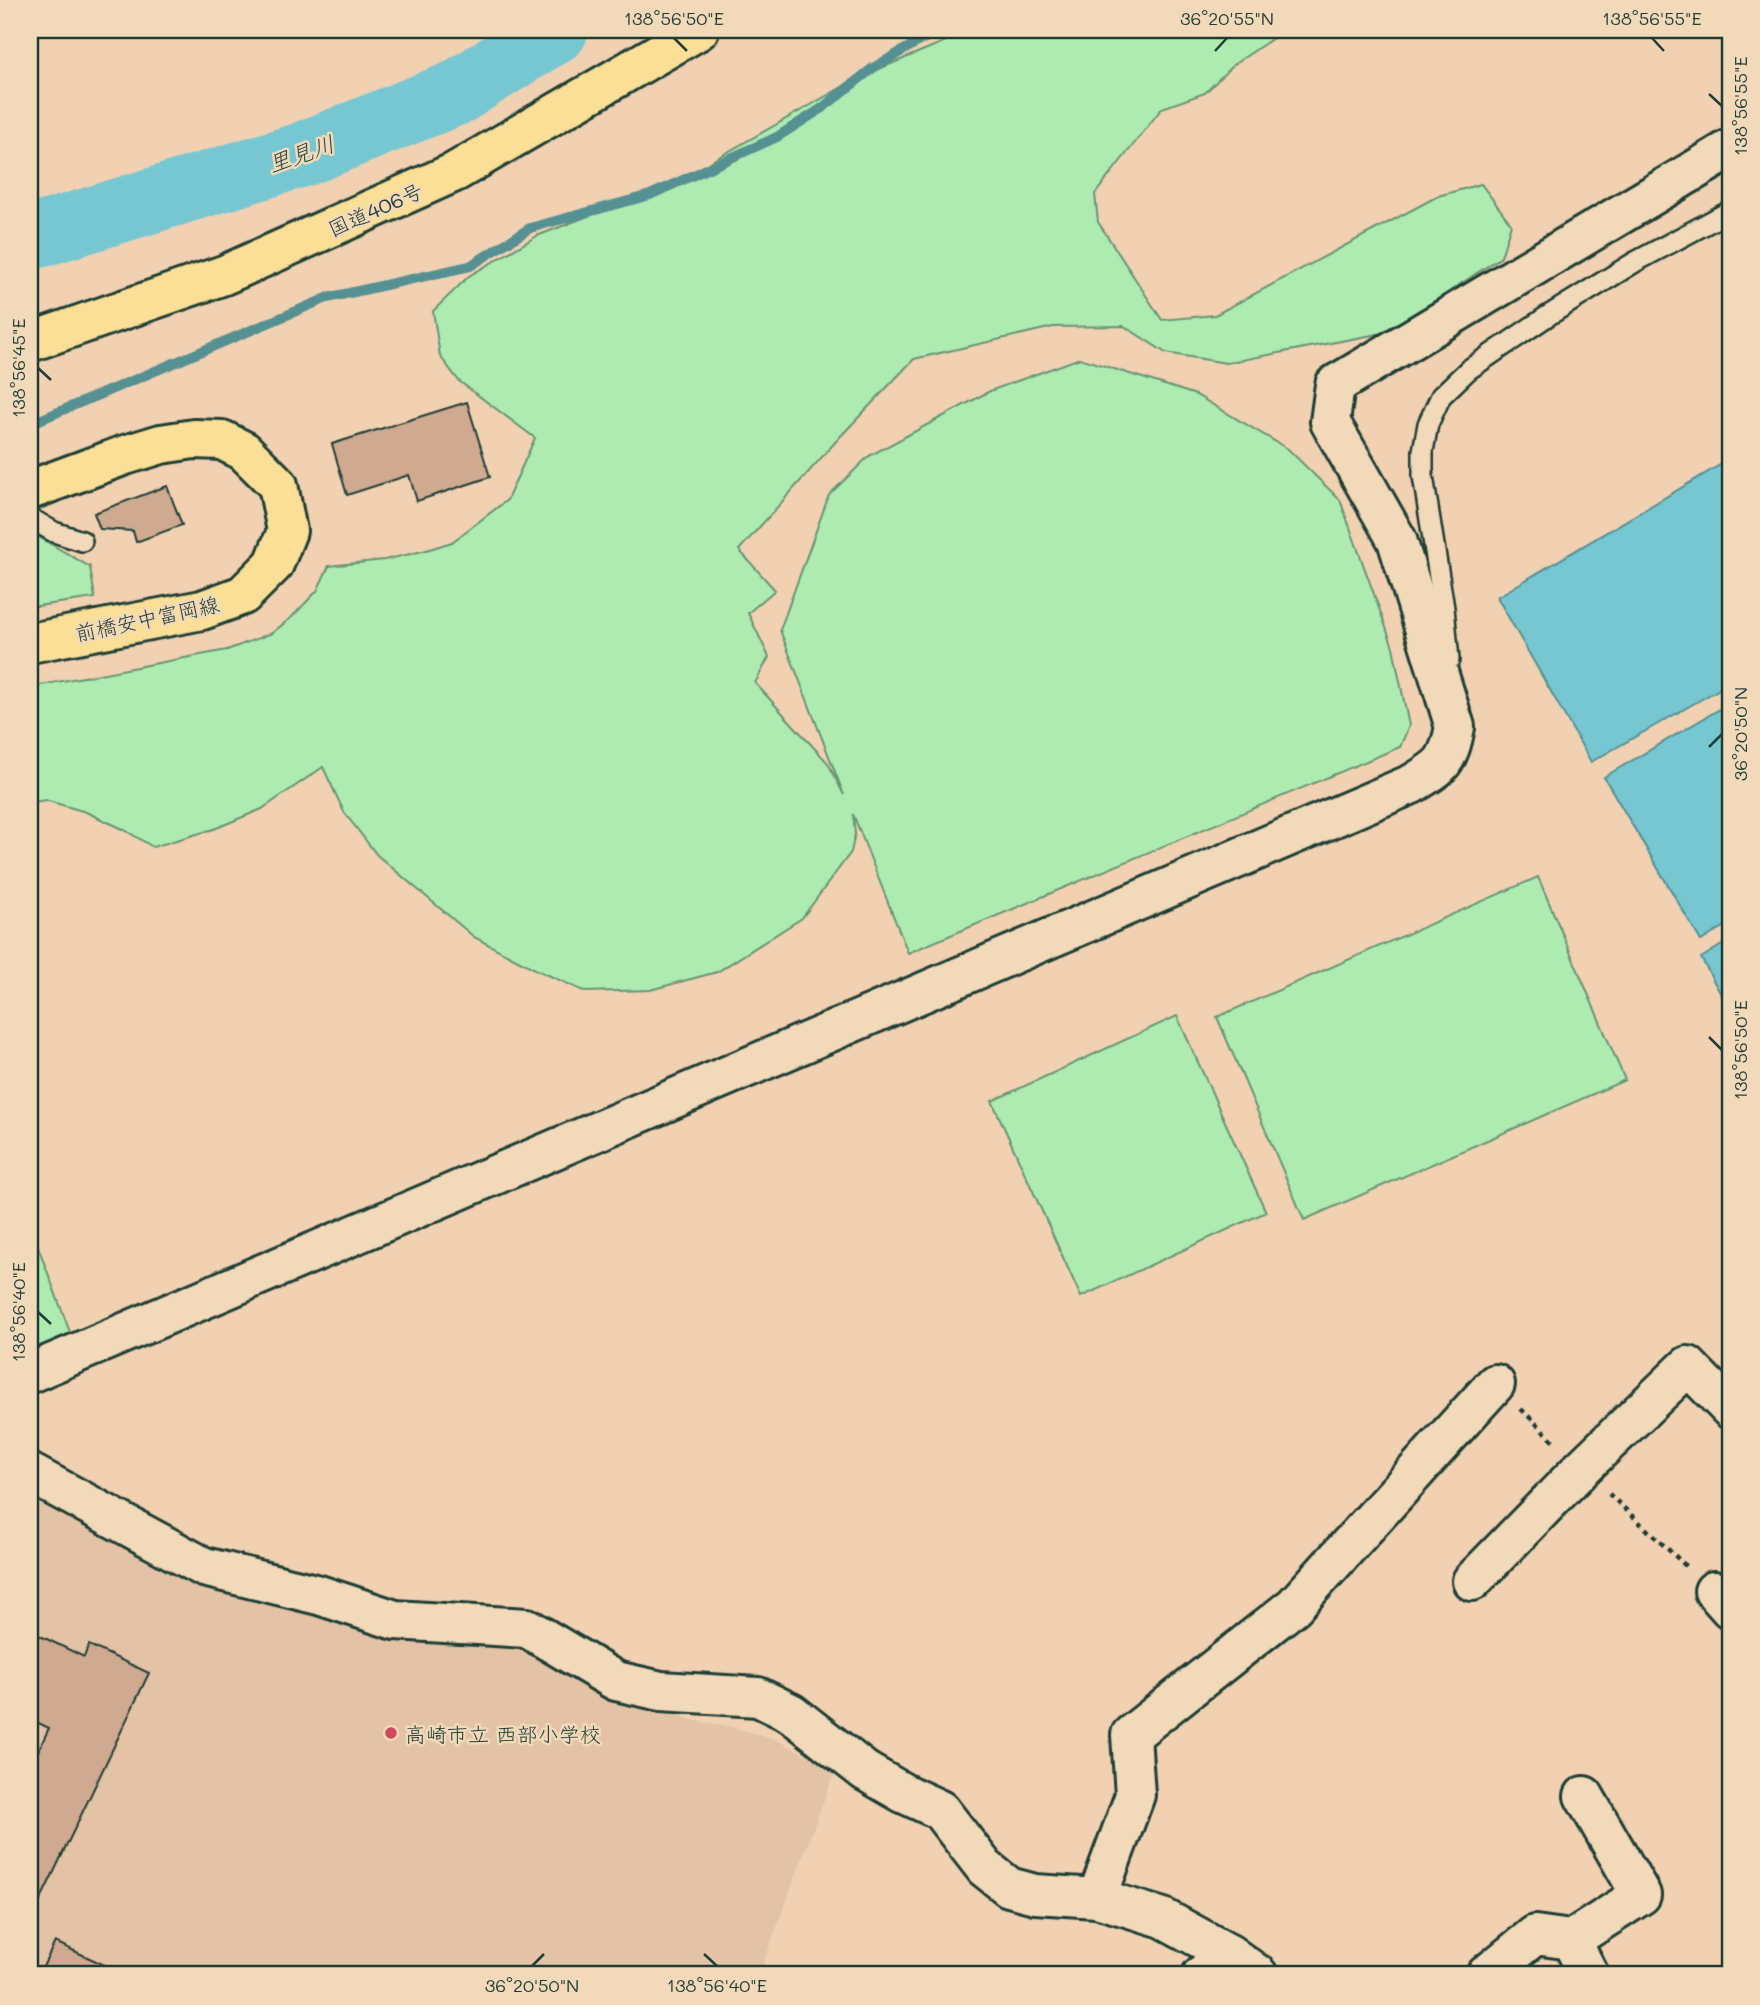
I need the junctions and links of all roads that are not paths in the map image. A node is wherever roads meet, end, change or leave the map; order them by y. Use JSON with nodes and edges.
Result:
{"nodes":[{"id":1,"x":699,"y":30,"type":"edge"},
{"id":2,"x":1730,"y":149,"type":"edge"},
{"id":3,"x":1730,"y":211,"type":"edge"},
{"id":4,"x":30,"y":342,"type":"edge"},
{"id":5,"x":30,"y":490,"type":"edge"},
{"id":6,"x":30,"y":518,"type":"edge"},
{"id":7,"x":82,"y":541,"type":"dead end"},
{"id":8,"x":30,"y":643,"type":"edge"},
{"id":9,"x":1455,"y":727,"type":"junction"},
{"id":10,"x":30,"y":1373,"type":"edge"},
{"id":11,"x":1495,"y":1384,"type":"dead end"},
{"id":12,"x":1730,"y":1409,"type":"edge"},
{"id":13,"x":30,"y":1473,"type":"edge"},
{"id":14,"x":1472,"y":1581,"type":"dead end"},
{"id":15,"x":1584,"y":1796,"type":"dead end"},
{"id":16,"x":1097,"y":1898,"type":"junction"},
{"id":17,"x":1571,"y":1940,"type":"junction"},
{"id":18,"x":1230,"y":1968,"type":"edge"},
{"id":19,"x":1486,"y":1975,"type":"edge"},
{"id":20,"x":1588,"y":1975,"type":"edge"}],
"edges":[{"from":1,"to":4,"type":"main road","name":"国道406号"},
{"from":2,"to":9,"type":"street"},
{"from":3,"to":9,"type":"lane"},
{"from":5,"to":8,"type":"main road","name":"前橋安中富岡線"},
{"from":6,"to":7,"type":"lane"},
{"from":9,"to":10,"type":"street"},
{"from":11,"to":16,"type":"street"},
{"from":12,"to":14,"type":"street"},
{"from":13,"to":16,"type":"street"},
{"from":15,"to":17,"type":"street"},
{"from":16,"to":18,"type":"street"},
{"from":17,"to":19,"type":"street"},
{"from":17,"to":20,"type":"street"}]}
